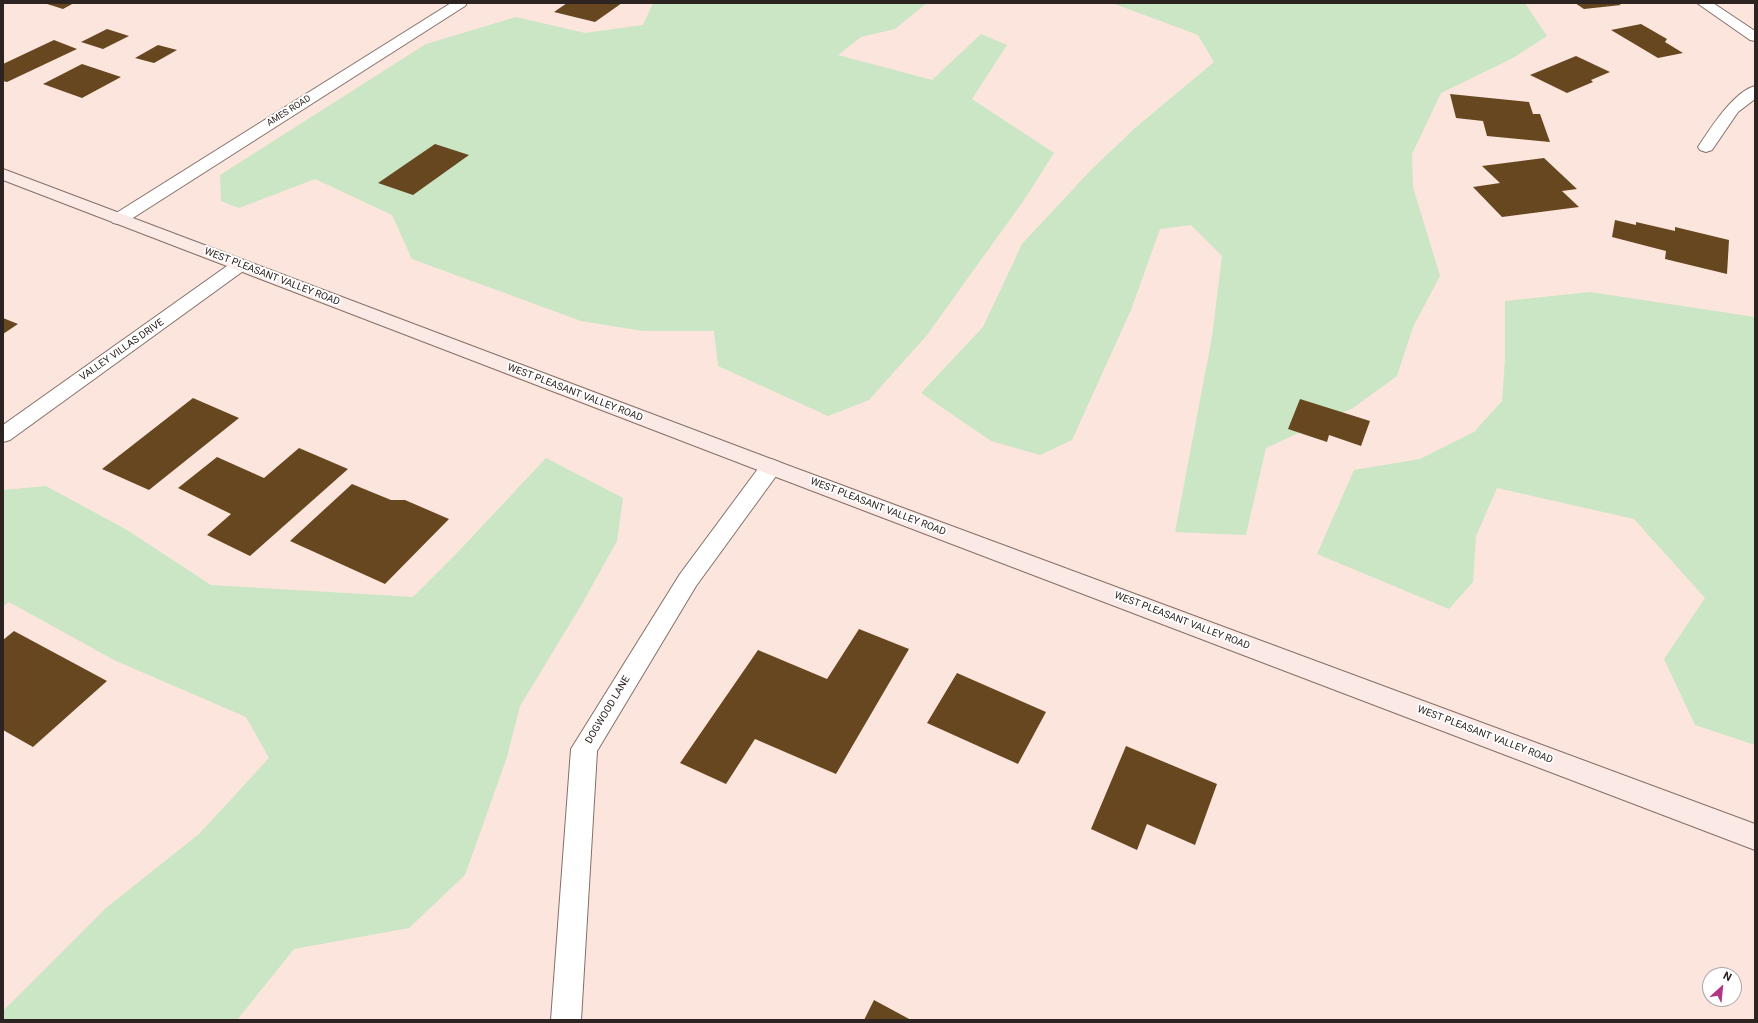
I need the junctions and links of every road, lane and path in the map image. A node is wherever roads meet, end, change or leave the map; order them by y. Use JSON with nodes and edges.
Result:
{"nodes":[{"id":1,"x":460,"y":3,"type":"edge"},
{"id":2,"x":1704,"y":3,"type":"edge"},
{"id":3,"x":1755,"y":36,"type":"edge"},
{"id":4,"x":1755,"y":90,"type":"edge"},
{"id":5,"x":1706,"y":147,"type":"dead end"},
{"id":6,"x":3,"y":174,"type":"edge"},
{"id":7,"x":119,"y":219,"type":"junction"},
{"id":8,"x":240,"y":266,"type":"junction"},
{"id":9,"x":3,"y":435,"type":"edge"},
{"id":10,"x":771,"y":467,"type":"junction"},
{"id":11,"x":1755,"y":837,"type":"edge"},
{"id":12,"x":566,"y":1020,"type":"edge"}],
"edges":[{"from":1,"to":7,"type":"street","name":"AMES ROAD"},
{"from":2,"to":3,"type":"street"},
{"from":4,"to":5,"type":"street"},
{"from":6,"to":7,"type":"main road","name":"WEST PLEASANT VALLEY ROAD"},
{"from":7,"to":8,"type":"main road","name":"WEST PLEASANT VALLEY ROAD"},
{"from":8,"to":9,"type":"street","name":"VALLEY VILLAS DRIVE"},
{"from":8,"to":10,"type":"main road","name":"WEST PLEASANT VALLEY ROAD"},
{"from":10,"to":11,"type":"main road","name":"WEST PLEASANT VALLEY ROAD"},
{"from":10,"to":12,"type":"street","name":"DOGWOOD LANE"}]}
